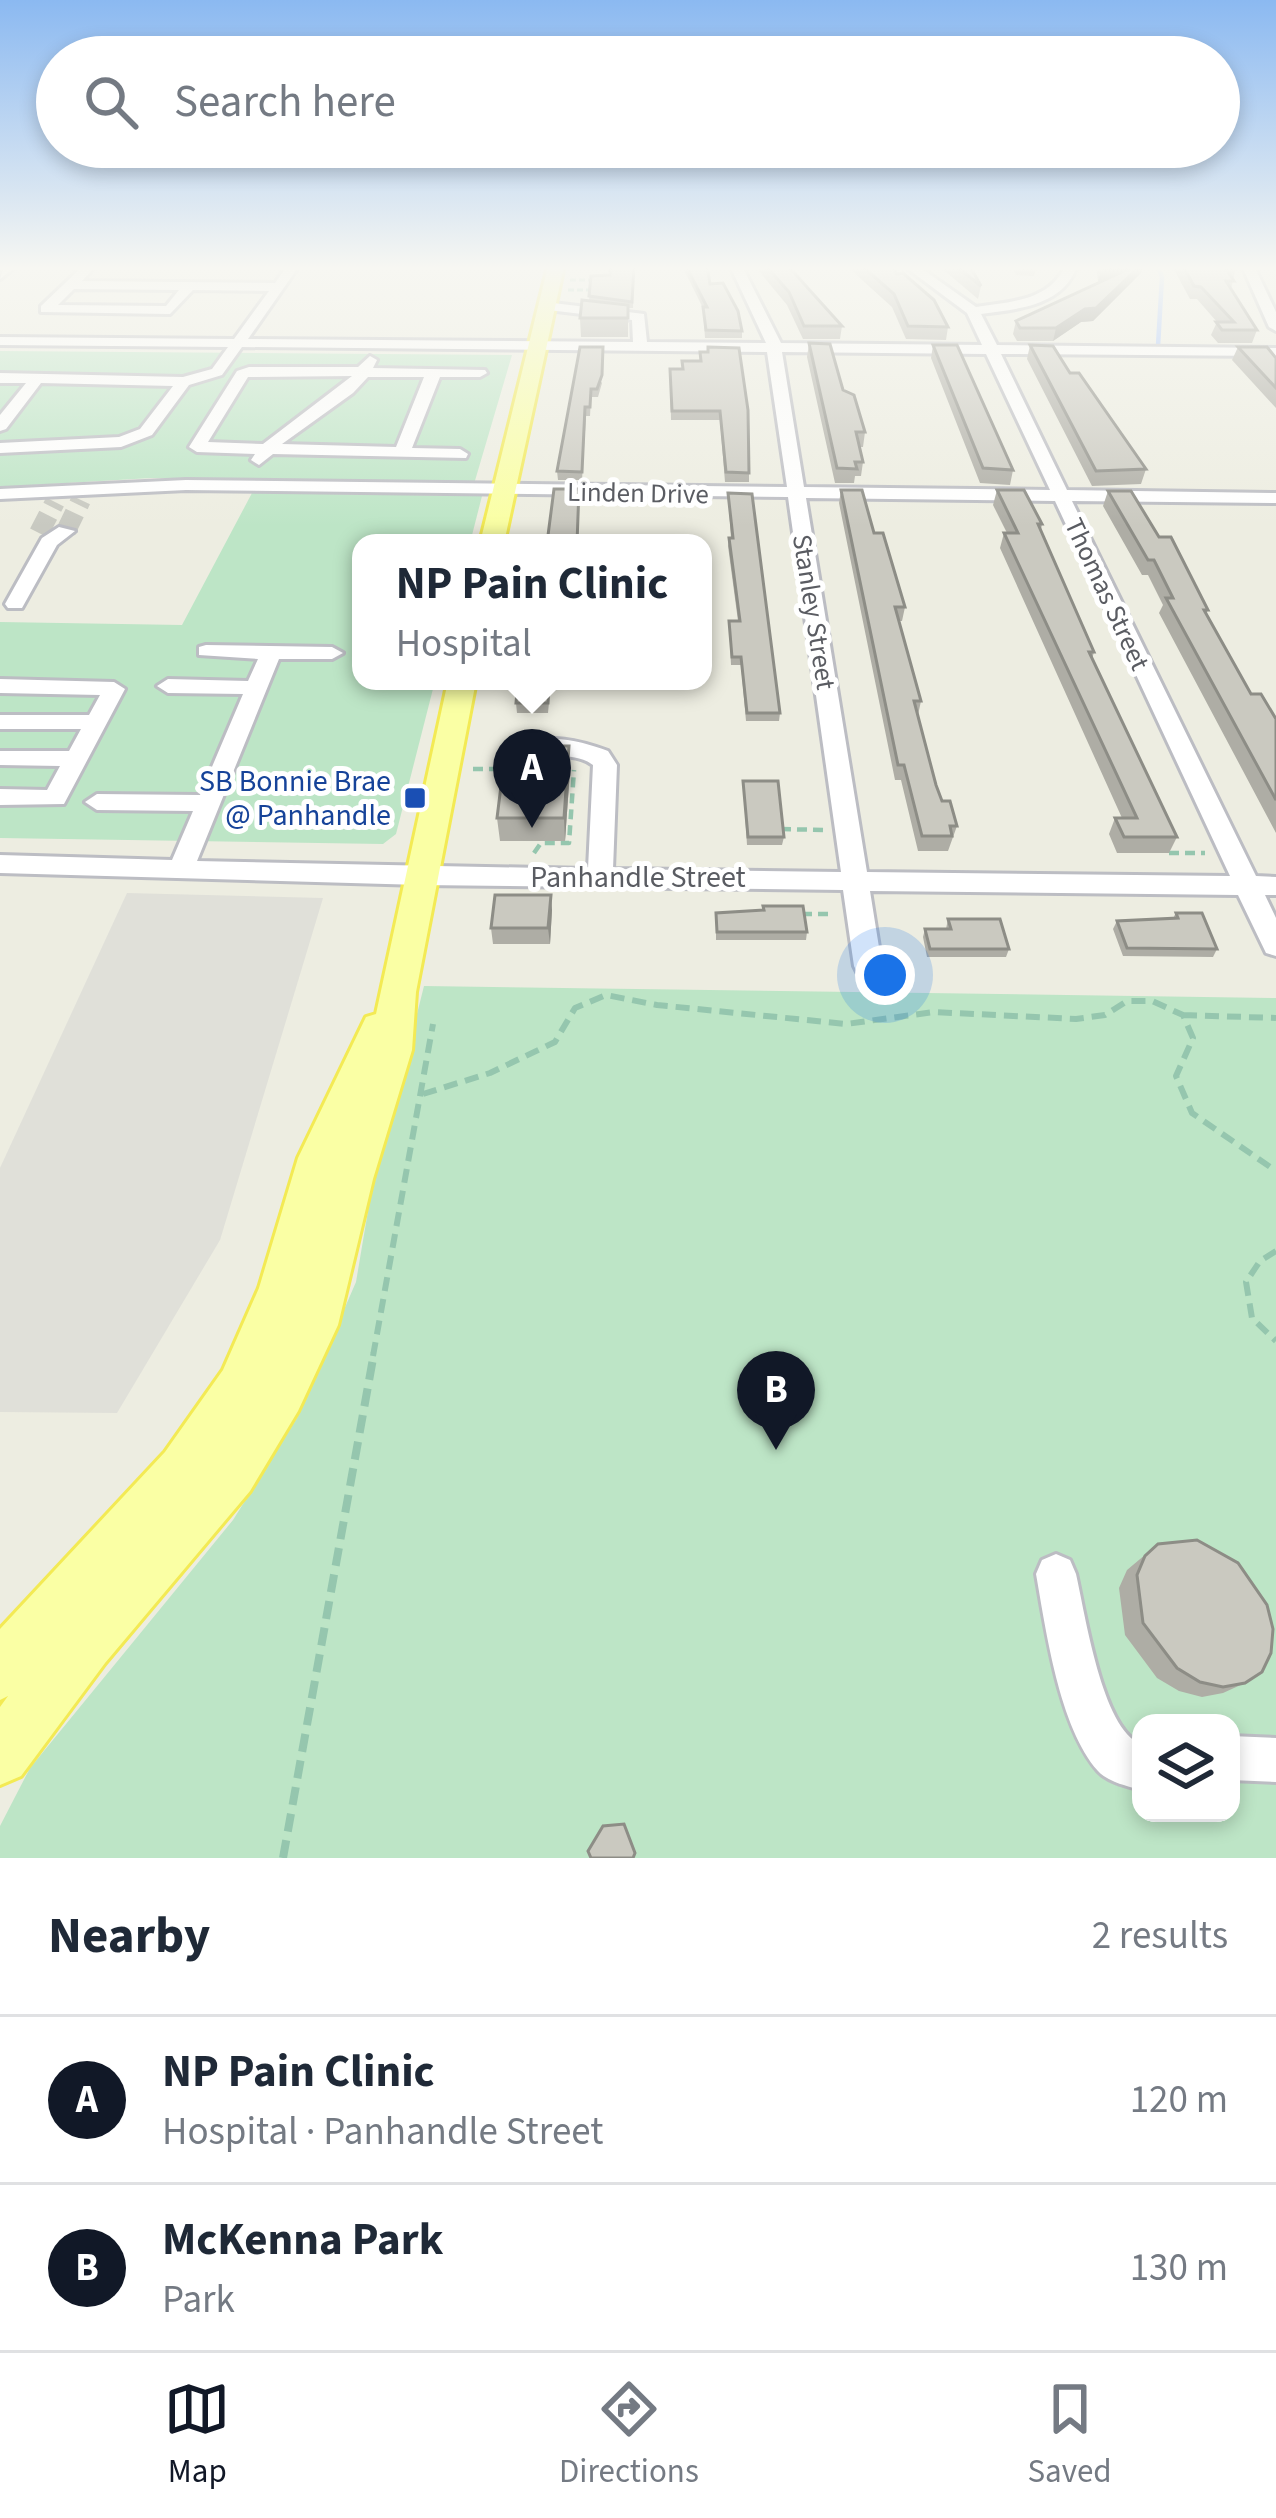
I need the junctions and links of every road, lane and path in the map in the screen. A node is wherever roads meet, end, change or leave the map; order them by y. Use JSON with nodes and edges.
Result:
{"nodes":[{"id":1,"x":231,"y":353,"type":"edge"},
{"id":2,"x":373,"y":353,"type":"edge"},
{"id":3,"x":535,"y":353,"type":"edge"},
{"id":4,"x":775,"y":353,"type":"edge"},
{"id":5,"x":993,"y":353,"type":"edge"},
{"id":6,"x":365,"y":370,"type":"junction"},
{"id":7,"x":434,"y":372,"type":"junction"},
{"id":8,"x":480,"y":373,"type":"dead end"},
{"id":9,"x":0,"y":378,"type":"edge"},
{"id":10,"x":37,"y":378,"type":"junction"},
{"id":11,"x":184,"y":382,"type":"junction"},
{"id":12,"x":23,"y":395,"type":"junction"},
{"id":13,"x":88,"y":396,"type":"dead end"},
{"id":14,"x":2,"y":419,"type":"edge"},
{"id":15,"x":0,"y":448,"type":"edge"},
{"id":16,"x":264,"y":452,"type":"junction"},
{"id":17,"x":402,"y":453,"type":"junction"},
{"id":18,"x":460,"y":454,"type":"dead end"},
{"id":19,"x":245,"y":487,"type":"junction"},
{"id":20,"x":502,"y":491,"type":"junction"},
{"id":21,"x":0,"y":494,"type":"edge"},
{"id":22,"x":796,"y":494,"type":"junction"},
{"id":23,"x":1060,"y":496,"type":"junction"},
{"id":24,"x":1276,"y":498,"type":"edge"},
{"id":25,"x":493,"y":534,"type":"edge"},
{"id":26,"x":51,"y":535,"type":"tunnel mouth"},
{"id":27,"x":15,"y":604,"type":"dead end"},
{"id":28,"x":206,"y":651,"type":"dead end"},
{"id":29,"x":271,"y":653,"type":"junction"},
{"id":30,"x":332,"y":653,"type":"dead end"},
{"id":31,"x":0,"y":686,"type":"edge"},
{"id":32,"x":167,"y":686,"type":"dead end"},
{"id":33,"x":257,"y":688,"type":"junction"},
{"id":34,"x":460,"y":690,"type":"edge"},
{"id":35,"x":0,"y":722,"type":"edge"},
{"id":36,"x":96,"y":722,"type":"junction"},
{"id":37,"x":0,"y":758,"type":"edge"},
{"id":38,"x":514,"y":758,"type":"joint"},
{"id":39,"x":76,"y":759,"type":"junction"},
{"id":40,"x":466,"y":769,"type":"dead end"},
{"id":41,"x":574,"y":770,"type":"edge"},
{"id":42,"x":0,"y":797,"type":"edge"},
{"id":43,"x":97,"y":802,"type":"dead end"},
{"id":44,"x":210,"y":802,"type":"junction"},
{"id":45,"x":781,"y":829,"type":"edge"},
{"id":46,"x":848,"y":830,"type":"junction"},
{"id":47,"x":534,"y":854,"type":"dead end"},
{"id":48,"x":1169,"y":854,"type":"edge"},
{"id":49,"x":1231,"y":854,"type":"junction"},
{"id":50,"x":0,"y":864,"type":"edge"},
{"id":51,"x":181,"y":869,"type":"junction"},
{"id":52,"x":421,"y":876,"type":"junction"},
{"id":53,"x":600,"y":877,"type":"junction"},
{"id":54,"x":855,"y":879,"type":"junction"},
{"id":55,"x":1246,"y":886,"type":"junction"},
{"id":56,"x":1276,"y":886,"type":"edge"},
{"id":57,"x":802,"y":914,"type":"edge"},
{"id":58,"x":860,"y":914,"type":"junction"},
{"id":59,"x":1276,"y":946,"type":"edge"},
{"id":60,"x":868,"y":967,"type":"dead end"},
{"id":61,"x":415,"y":1008,"type":"junction"},
{"id":62,"x":1183,"y":1015,"type":"junction"},
{"id":63,"x":1276,"y":1018,"type":"edge"},
{"id":64,"x":423,"y":1094,"type":"junction"},
{"id":65,"x":1276,"y":1172,"type":"edge"},
{"id":66,"x":1276,"y":1251,"type":"edge"},
{"id":67,"x":1276,"y":1341,"type":"edge"},
{"id":68,"x":1056,"y":1574,"type":"dead end"},
{"id":69,"x":0,"y":1671,"type":"edge"},
{"id":70,"x":0,"y":1755,"type":"edge"},
{"id":71,"x":1240,"y":1758,"type":"edge"},
{"id":72,"x":1276,"y":1760,"type":"edge"},
{"id":73,"x":1132,"y":1763,"type":"edge"},
{"id":74,"x":283,"y":1858,"type":"edge"}],
"edges":[{"from":1,"to":11,"type":"street"},
{"from":2,"to":6,"type":"street"},
{"from":3,"to":20,"type":"main road"},
{"from":4,"to":22,"type":"street","name":"Stanley Street"},
{"from":5,"to":23,"type":"street","name":"Thomas Street"},
{"from":6,"to":7,"type":"street"},
{"from":6,"to":16,"type":"street"},
{"from":6,"to":16,"type":"street"},
{"from":7,"to":8,"type":"street"},
{"from":7,"to":17,"type":"street"},
{"from":9,"to":10,"type":"street"},
{"from":10,"to":11,"type":"street"},
{"from":10,"to":12,"type":"street"},
{"from":11,"to":15,"type":"street"},
{"from":12,"to":13,"type":"street"},
{"from":12,"to":14,"type":"street"},
{"from":16,"to":17,"type":"street"},
{"from":16,"to":19,"type":"street"},
{"from":17,"to":18,"type":"street"},
{"from":19,"to":20,"type":"street","name":"Linden Drive"},
{"from":19,"to":21,"type":"street","name":"Linden Drive"},
{"from":20,"to":22,"type":"street","name":"Linden Drive"},
{"from":20,"to":25,"type":"main road"},
{"from":22,"to":23,"type":"street","name":"Linden Drive"},
{"from":22,"to":46,"type":"street","name":"Stanley Street"},
{"from":23,"to":24,"type":"street","name":"Linden Drive"},
{"from":23,"to":49,"type":"street","name":"Thomas Street"},
{"from":26,"to":27,"type":"street"},
{"from":28,"to":29,"type":"street"},
{"from":29,"to":30,"type":"street"},
{"from":29,"to":33,"type":"street"},
{"from":31,"to":36,"type":"street"},
{"from":32,"to":33,"type":"street"},
{"from":33,"to":44,"type":"street"},
{"from":34,"to":52,"type":"main road"},
{"from":35,"to":36,"type":"street"},
{"from":36,"to":39,"type":"street"},
{"from":37,"to":39,"type":"street"},
{"from":38,"to":40,"type":"path"},
{"from":38,"to":53,"type":"street"},
{"from":39,"to":42,"type":"street"},
{"from":41,"to":47,"type":"path"},
{"from":43,"to":44,"type":"street"},
{"from":44,"to":51,"type":"street"},
{"from":45,"to":46,"type":"path"},
{"from":46,"to":54,"type":"street","name":"Stanley Street"},
{"from":48,"to":49,"type":"path"},
{"from":49,"to":55,"type":"street","name":"Thomas Street"},
{"from":50,"to":51,"type":"street","name":"Panhandle Street"},
{"from":51,"to":52,"type":"street","name":"Panhandle Street"},
{"from":52,"to":53,"type":"street","name":"Panhandle Street"},
{"from":52,"to":61,"type":"main road"},
{"from":53,"to":54,"type":"street","name":"Panhandle Street"},
{"from":54,"to":55,"type":"street","name":"Panhandle Street"},
{"from":54,"to":58,"type":"street","name":"Stanley Street"},
{"from":55,"to":56,"type":"street","name":"Panhandle Street"},
{"from":55,"to":59,"type":"street","name":"Thomas Street"},
{"from":57,"to":58,"type":"path"},
{"from":58,"to":60,"type":"street","name":"Stanley Street"},
{"from":61,"to":64,"type":"path"},
{"from":61,"to":69,"type":"main road"},
{"from":61,"to":70,"type":"main road"},
{"from":62,"to":63,"type":"path"},
{"from":62,"to":64,"type":"path"},
{"from":62,"to":65,"type":"path"},
{"from":64,"to":74,"type":"path"},
{"from":66,"to":67,"type":"path"},
{"from":68,"to":73,"type":"street"},
{"from":71,"to":72,"type":"street"}]}
